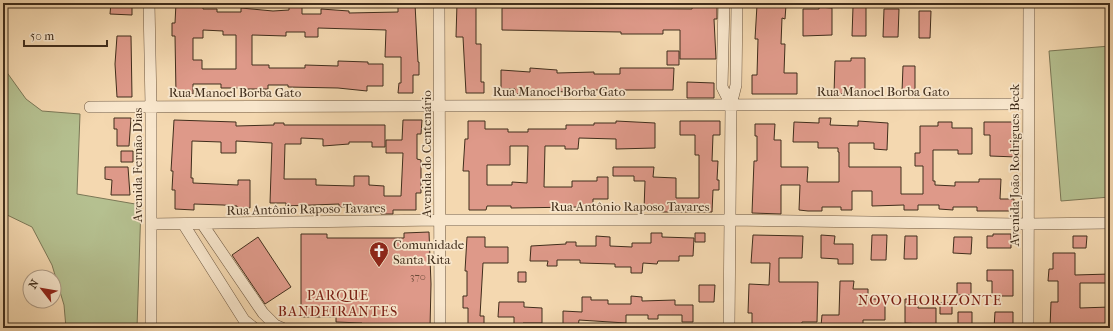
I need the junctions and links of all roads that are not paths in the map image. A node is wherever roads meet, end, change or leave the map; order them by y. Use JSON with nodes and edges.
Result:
{"nodes":[{"id":1,"x":149,"y":3,"type":"edge"},
{"id":2,"x":439,"y":3,"type":"edge"},
{"id":3,"x":724,"y":3,"type":"edge"},
{"id":4,"x":737,"y":3,"type":"edge"},
{"id":5,"x":1029,"y":3,"type":"edge"},
{"id":6,"x":1028,"y":104,"type":"junction"},
{"id":7,"x":731,"y":105,"type":"junction"},
{"id":8,"x":151,"y":106,"type":"junction"},
{"id":9,"x":440,"y":106,"type":"junction"},
{"id":10,"x":90,"y":107,"type":"dead end"},
{"id":11,"x":440,"y":220,"type":"junction"},
{"id":12,"x":729,"y":220,"type":"junction"},
{"id":13,"x":1110,"y":223,"type":"edge"},
{"id":14,"x":151,"y":224,"type":"junction"},
{"id":15,"x":203,"y":224,"type":"junction"},
{"id":16,"x":1027,"y":224,"type":"junction"},
{"id":17,"x":184,"y":225,"type":"junction"},
{"id":18,"x":151,"y":328,"type":"edge"},
{"id":19,"x":254,"y":328,"type":"edge"},
{"id":20,"x":282,"y":328,"type":"edge"},
{"id":21,"x":440,"y":328,"type":"edge"},
{"id":22,"x":729,"y":328,"type":"edge"},
{"id":23,"x":1028,"y":328,"type":"edge"}],
"edges":[{"from":1,"to":8,"type":"street","name":"Avenida Fernão Dias"},
{"from":2,"to":9,"type":"street","name":"Avenida do Centenário"},
{"from":3,"to":7,"type":"street"},
{"from":4,"to":7,"type":"street"},
{"from":5,"to":6,"type":"street","name":"Avenida João Rodrigues Beck"},
{"from":6,"to":7,"type":"street","name":"Rua Manoel Borba Gato"},
{"from":6,"to":16,"type":"street","name":"Avenida João Rodrigues Beck"},
{"from":7,"to":9,"type":"street","name":"Rua Manoel Borba Gato"},
{"from":7,"to":12,"type":"street"},
{"from":8,"to":9,"type":"street","name":"Rua Manoel Borba Gato"},
{"from":8,"to":10,"type":"street","name":"Rua Manoel Borba Gato"},
{"from":8,"to":14,"type":"street","name":"Avenida Fernão Dias"},
{"from":9,"to":11,"type":"street","name":"Avenida do Centenário"},
{"from":11,"to":12,"type":"street","name":"Rua Antônio Raposo Tavares"},
{"from":11,"to":15,"type":"street","name":"Rua Antônio Raposo Tavares"},
{"from":11,"to":21,"type":"street","name":"Avenida do Centenário"},
{"from":12,"to":16,"type":"street","name":"Rua Antônio Raposo Tavares"},
{"from":12,"to":22,"type":"street"},
{"from":13,"to":16,"type":"street","name":"Rua Antônio Raposo Tavares"},
{"from":14,"to":17,"type":"street","name":"Rua Antônio Raposo Tavares"},
{"from":14,"to":18,"type":"street","name":"Avenida Fernão Dias"},
{"from":15,"to":17,"type":"street","name":"Rua Antônio Raposo Tavares"},
{"from":15,"to":20,"type":"street"},
{"from":16,"to":23,"type":"street","name":"Avenida João Rodrigues Beck"},
{"from":17,"to":19,"type":"street"}]}
